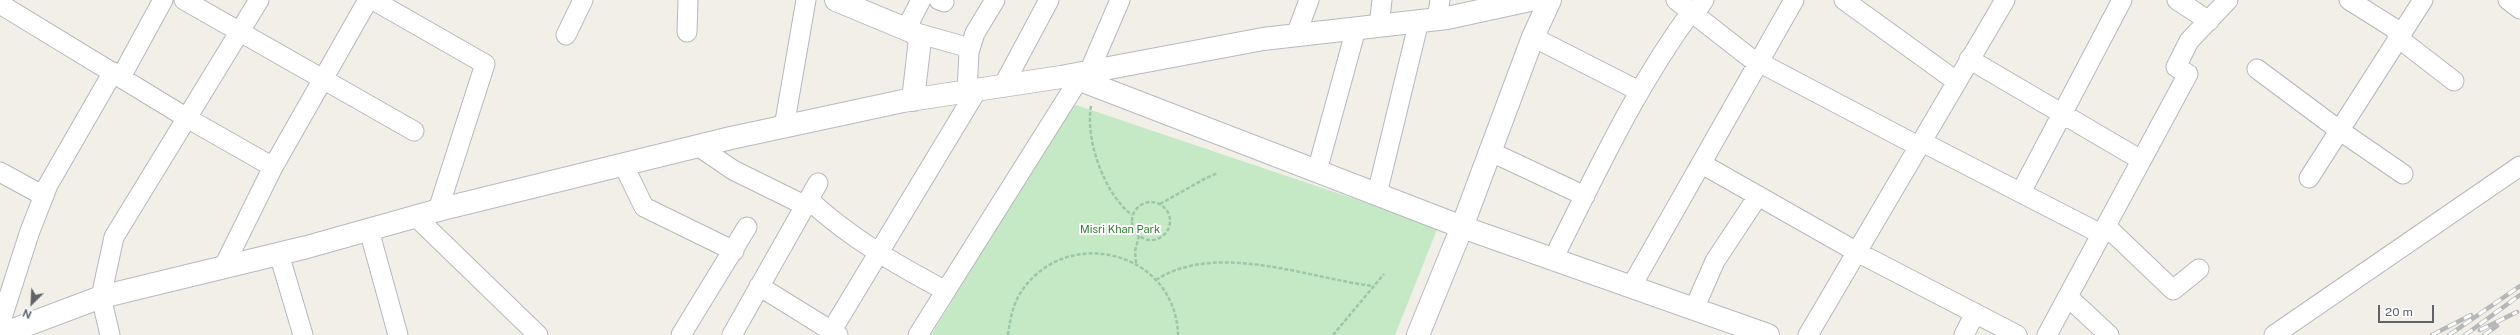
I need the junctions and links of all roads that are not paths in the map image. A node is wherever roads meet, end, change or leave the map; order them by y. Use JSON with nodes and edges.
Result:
{"nodes":[{"id":1,"x":164,"y":0,"type":"edge"},
{"id":2,"x":184,"y":0,"type":"edge"},
{"id":3,"x":259,"y":0,"type":"edge"},
{"id":4,"x":368,"y":0,"type":"edge"},
{"id":5,"x":373,"y":0,"type":"edge"},
{"id":6,"x":583,"y":0,"type":"edge"},
{"id":7,"x":688,"y":0,"type":"edge"},
{"id":8,"x":806,"y":0,"type":"edge"},
{"id":9,"x":836,"y":0,"type":"edge"},
{"id":10,"x":921,"y":0,"type":"edge"},
{"id":11,"x":995,"y":0,"type":"edge"},
{"id":12,"x":1048,"y":0,"type":"edge"},
{"id":13,"x":1120,"y":0,"type":"edge"},
{"id":14,"x":1309,"y":0,"type":"edge"},
{"id":15,"x":1382,"y":0,"type":"edge"},
{"id":16,"x":1530,"y":0,"type":"edge"},
{"id":17,"x":1550,"y":0,"type":"edge"},
{"id":18,"x":1676,"y":0,"type":"edge"},
{"id":19,"x":1794,"y":0,"type":"edge"},
{"id":20,"x":1844,"y":0,"type":"edge"},
{"id":21,"x":2122,"y":0,"type":"edge"},
{"id":22,"x":2176,"y":0,"type":"edge"},
{"id":23,"x":2228,"y":0,"type":"edge"},
{"id":24,"x":2349,"y":0,"type":"edge"},
{"id":25,"x":2423,"y":0,"type":"edge"},
{"id":26,"x":2508,"y":0,"type":"edge"},
{"id":27,"x":2002,"y":1,"type":"edge"},
{"id":28,"x":0,"y":4,"type":"edge"},
{"id":29,"x":1696,"y":9,"type":"edge"},
{"id":30,"x":2520,"y":9,"type":"edge"},
{"id":31,"x":1432,"y":13,"type":"edge"},
{"id":32,"x":2209,"y":20,"type":"junction"},
{"id":33,"x":1379,"y":26,"type":"junction"},
{"id":34,"x":1356,"y":29,"type":"junction"},
{"id":35,"x":910,"y":30,"type":"junction"},
{"id":36,"x":240,"y":32,"type":"junction"},
{"id":37,"x":687,"y":32,"type":"dead end"},
{"id":38,"x":566,"y":35,"type":"dead end"},
{"id":39,"x":1296,"y":35,"type":"junction"},
{"id":40,"x":2399,"y":35,"type":"junction"},
{"id":41,"x":1533,"y":37,"type":"junction"},
{"id":42,"x":970,"y":48,"type":"junction"},
{"id":43,"x":1968,"y":59,"type":"junction"},
{"id":44,"x":1760,"y":62,"type":"junction"},
{"id":45,"x":2257,"y":69,"type":"dead end"},
{"id":46,"x":117,"y":75,"type":"junction"},
{"id":47,"x":1083,"y":78,"type":"junction"},
{"id":48,"x":321,"y":80,"type":"junction"},
{"id":49,"x":1956,"y":81,"type":"junction"},
{"id":50,"x":2454,"y":81,"type":"dead end"},
{"id":51,"x":1003,"y":86,"type":"junction"},
{"id":52,"x":972,"y":91,"type":"junction"},
{"id":53,"x":1639,"y":91,"type":"junction"},
{"id":54,"x":913,"y":100,"type":"junction"},
{"id":55,"x":2062,"y":114,"type":"junction"},
{"id":56,"x":187,"y":118,"type":"junction"},
{"id":57,"x":784,"y":127,"type":"junction"},
{"id":58,"x":2339,"y":130,"type":"junction"},
{"id":59,"x":414,"y":131,"type":"dead end"},
{"id":60,"x":1921,"y":145,"type":"junction"},
{"id":61,"x":698,"y":146,"type":"junction"},
{"id":62,"x":1489,"y":151,"type":"junction"},
{"id":63,"x":2141,"y":160,"type":"junction"},
{"id":64,"x":623,"y":164,"type":"junction"},
{"id":65,"x":1702,"y":164,"type":"junction"},
{"id":66,"x":2520,"y":166,"type":"edge"},
{"id":67,"x":273,"y":167,"type":"junction"},
{"id":68,"x":1317,"y":171,"type":"junction"},
{"id":69,"x":0,"y":172,"type":"edge"},
{"id":70,"x":2403,"y":174,"type":"dead end"},
{"id":71,"x":2309,"y":178,"type":"dead end"},
{"id":72,"x":818,"y":183,"type":"dead end"},
{"id":73,"x":2021,"y":192,"type":"junction"},
{"id":74,"x":1377,"y":194,"type":"junction"},
{"id":75,"x":44,"y":196,"type":"junction"},
{"id":76,"x":1585,"y":196,"type":"junction"},
{"id":77,"x":1758,"y":196,"type":"junction"},
{"id":78,"x":807,"y":203,"type":"junction"},
{"id":79,"x":438,"y":210,"type":"junction"},
{"id":80,"x":415,"y":216,"type":"junction"},
{"id":81,"x":747,"y":227,"type":"dead end"},
{"id":82,"x":1462,"y":227,"type":"junction"},
{"id":83,"x":369,"y":230,"type":"junction"},
{"id":84,"x":2104,"y":230,"type":"junction"},
{"id":85,"x":734,"y":251,"type":"junction"},
{"id":86,"x":1857,"y":252,"type":"junction"},
{"id":87,"x":279,"y":254,"type":"junction"},
{"id":88,"x":878,"y":254,"type":"junction"},
{"id":89,"x":1553,"y":259,"type":"junction"},
{"id":90,"x":223,"y":268,"type":"junction"},
{"id":91,"x":2199,"y":269,"type":"dead end"},
{"id":92,"x":760,"y":286,"type":"junction"},
{"id":93,"x":1631,"y":287,"type":"junction"},
{"id":94,"x":946,"y":291,"type":"junction"},
{"id":95,"x":101,"y":297,"type":"junction"},
{"id":96,"x":2068,"y":297,"type":"junction"},
{"id":97,"x":1694,"y":309,"type":"junction"},
{"id":98,"x":1975,"y":313,"type":"junction"},
{"id":99,"x":0,"y":324,"type":"edge"},
{"id":100,"x":1757,"y":333,"type":"edge"},
{"id":101,"x":534,"y":334,"type":"edge"},
{"id":102,"x":833,"y":334,"type":"edge"},
{"id":103,"x":0,"y":335,"type":"edge"},
{"id":104,"x":110,"y":335,"type":"edge"},
{"id":105,"x":303,"y":335,"type":"edge"},
{"id":106,"x":398,"y":335,"type":"edge"},
{"id":107,"x":681,"y":335,"type":"edge"},
{"id":108,"x":732,"y":335,"type":"edge"},
{"id":109,"x":918,"y":335,"type":"edge"},
{"id":110,"x":1418,"y":335,"type":"edge"},
{"id":111,"x":1808,"y":335,"type":"edge"},
{"id":112,"x":1964,"y":335,"type":"edge"},
{"id":113,"x":2017,"y":335,"type":"edge"},
{"id":114,"x":2047,"y":335,"type":"edge"},
{"id":115,"x":2109,"y":335,"type":"edge"},
{"id":116,"x":2274,"y":335,"type":"edge"}],
"edges":[{"from":1,"to":46,"type":"street"},
{"from":2,"to":36,"type":"street"},
{"from":3,"to":36,"type":"street"},
{"from":4,"to":48,"type":"street"},
{"from":5,"to":79,"type":"street"},
{"from":6,"to":38,"type":"street"},
{"from":7,"to":37,"type":"street"},
{"from":8,"to":57,"type":"street"},
{"from":9,"to":35,"type":"street"},
{"from":10,"to":35,"type":"street"},
{"from":11,"to":42,"type":"street"},
{"from":12,"to":51,"type":"street"},
{"from":13,"to":47,"type":"street"},
{"from":14,"to":39,"type":"street"},
{"from":15,"to":33,"type":"street"},
{"from":16,"to":31,"type":"street"},
{"from":17,"to":41,"type":"street"},
{"from":18,"to":29,"type":"street"},
{"from":19,"to":44,"type":"street"},
{"from":20,"to":49,"type":"street"},
{"from":21,"to":55,"type":"street"},
{"from":22,"to":32,"type":"street"},
{"from":23,"to":32,"type":"street"},
{"from":24,"to":40,"type":"street"},
{"from":25,"to":40,"type":"street"},
{"from":26,"to":30,"type":"street"},
{"from":27,"to":43,"type":"street"},
{"from":28,"to":46,"type":"street"},
{"from":29,"to":44,"type":"street"},
{"from":29,"to":53,"type":"street"},
{"from":31,"to":33,"type":"street"},
{"from":31,"to":74,"type":"street"},
{"from":32,"to":63,"type":"street"},
{"from":33,"to":34,"type":"street"},
{"from":34,"to":39,"type":"street"},
{"from":34,"to":68,"type":"street"},
{"from":35,"to":42,"type":"street"},
{"from":35,"to":54,"type":"street"},
{"from":36,"to":48,"type":"street"},
{"from":36,"to":56,"type":"street"},
{"from":39,"to":47,"type":"street"},
{"from":40,"to":50,"type":"street"},
{"from":40,"to":58,"type":"street"},
{"from":41,"to":53,"type":"street"},
{"from":41,"to":62,"type":"street"},
{"from":42,"to":52,"type":"street"},
{"from":43,"to":49,"type":"street"},
{"from":43,"to":55,"type":"street"},
{"from":44,"to":60,"type":"street"},
{"from":44,"to":65,"type":"street"},
{"from":45,"to":58,"type":"street"},
{"from":46,"to":56,"type":"street"},
{"from":46,"to":75,"type":"street"},
{"from":47,"to":51,"type":"street"},
{"from":47,"to":68,"type":"street"},
{"from":47,"to":94,"type":"street"},
{"from":48,"to":59,"type":"street"},
{"from":48,"to":67,"type":"street"},
{"from":49,"to":60,"type":"street"},
{"from":51,"to":52,"type":"street"},
{"from":52,"to":54,"type":"street"},
{"from":52,"to":88,"type":"street"},
{"from":53,"to":76,"type":"street"},
{"from":54,"to":57,"type":"street"},
{"from":55,"to":63,"type":"street"},
{"from":55,"to":73,"type":"street"},
{"from":56,"to":67,"type":"street"},
{"from":56,"to":95,"type":"street"},
{"from":57,"to":61,"type":"street"},
{"from":58,"to":70,"type":"street"},
{"from":58,"to":71,"type":"street"},
{"from":60,"to":73,"type":"street"},
{"from":60,"to":86,"type":"street"},
{"from":61,"to":64,"type":"street"},
{"from":61,"to":78,"type":"street"},
{"from":62,"to":76,"type":"street"},
{"from":62,"to":82,"type":"street"},
{"from":63,"to":84,"type":"street"},
{"from":64,"to":79,"type":"street"},
{"from":64,"to":85,"type":"street"},
{"from":65,"to":77,"type":"street"},
{"from":65,"to":93,"type":"street"},
{"from":66,"to":116,"type":"street"},
{"from":67,"to":90,"type":"street"},
{"from":68,"to":74,"type":"street"},
{"from":69,"to":75,"type":"street"},
{"from":72,"to":78,"type":"street"},
{"from":73,"to":84,"type":"street"},
{"from":74,"to":82,"type":"street"},
{"from":75,"to":99,"type":"street"},
{"from":76,"to":89,"type":"street"},
{"from":77,"to":86,"type":"street"},
{"from":77,"to":97,"type":"street"},
{"from":78,"to":88,"type":"street"},
{"from":78,"to":92,"type":"street"},
{"from":79,"to":80,"type":"street"},
{"from":80,"to":83,"type":"street"},
{"from":80,"to":101,"type":"street"},
{"from":81,"to":85,"type":"street"},
{"from":82,"to":89,"type":"street"},
{"from":82,"to":110,"type":"street"},
{"from":83,"to":87,"type":"street"},
{"from":83,"to":106,"type":"street"},
{"from":84,"to":91,"type":"street"},
{"from":84,"to":96,"type":"street"},
{"from":85,"to":107,"type":"street"},
{"from":86,"to":98,"type":"street"},
{"from":86,"to":111,"type":"street"},
{"from":87,"to":90,"type":"street"},
{"from":87,"to":105,"type":"street"},
{"from":88,"to":94,"type":"street"},
{"from":88,"to":102,"type":"street"},
{"from":89,"to":93,"type":"street"},
{"from":90,"to":95,"type":"street"},
{"from":92,"to":102,"type":"street"},
{"from":92,"to":108,"type":"street"},
{"from":93,"to":97,"type":"street"},
{"from":94,"to":109,"type":"street"},
{"from":95,"to":103,"type":"street"},
{"from":95,"to":104,"type":"street"},
{"from":96,"to":114,"type":"street"},
{"from":96,"to":115,"type":"street"},
{"from":97,"to":100,"type":"street"},
{"from":98,"to":112,"type":"street"},
{"from":98,"to":113,"type":"street"}]}
